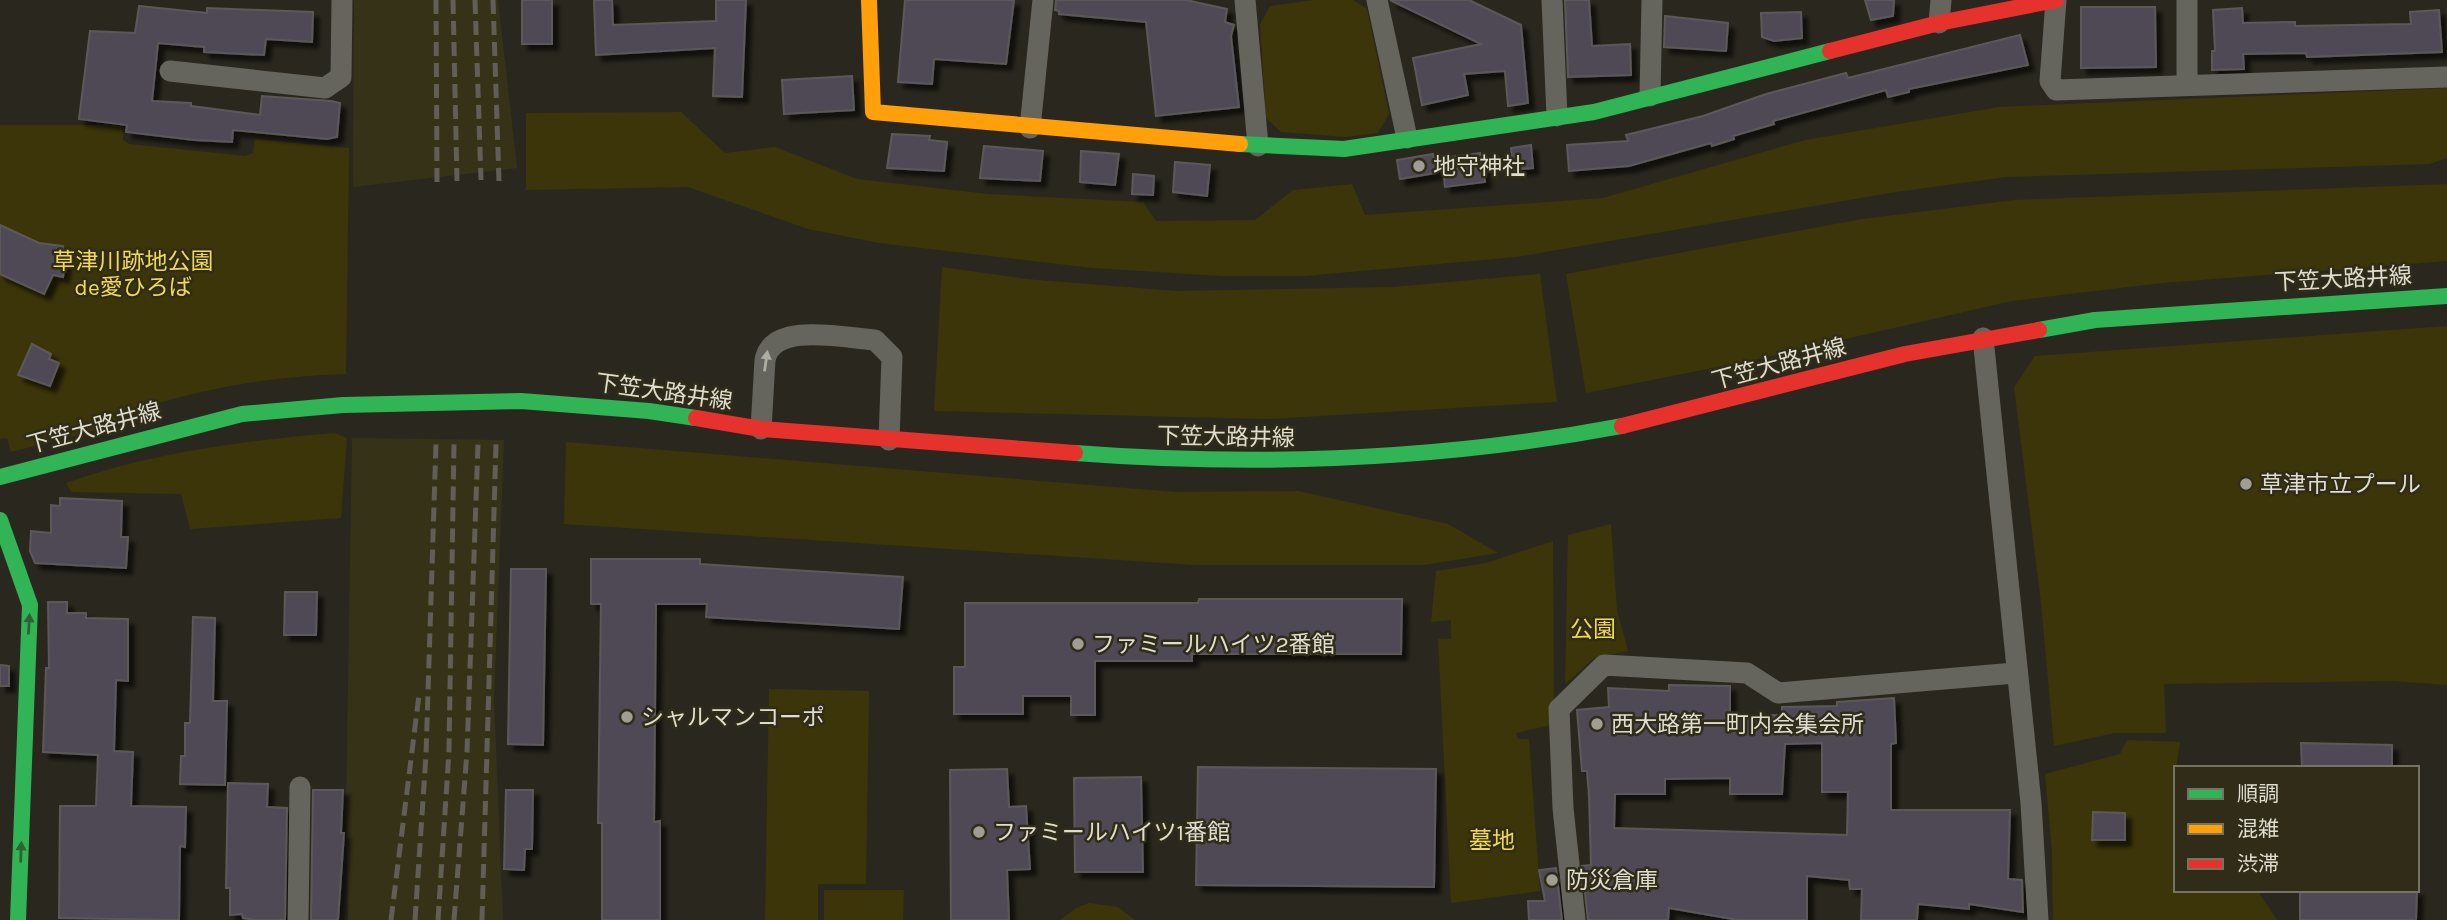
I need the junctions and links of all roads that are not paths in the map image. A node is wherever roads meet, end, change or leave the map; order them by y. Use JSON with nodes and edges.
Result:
{"nodes":[{"id":1,"x":342,"y":0,"type":"edge"},
{"id":2,"x":869,"y":0,"type":"edge"},
{"id":3,"x":1043,"y":0,"type":"edge"},
{"id":4,"x":1245,"y":0,"type":"edge"},
{"id":5,"x":1377,"y":0,"type":"edge"},
{"id":6,"x":1552,"y":0,"type":"edge"},
{"id":7,"x":1652,"y":0,"type":"edge"},
{"id":8,"x":1941,"y":0,"type":"edge"},
{"id":9,"x":2056,"y":0,"type":"edge"},
{"id":10,"x":2188,"y":0,"type":"edge"},
{"id":11,"x":1939,"y":23,"type":"junction"},
{"id":12,"x":170,"y":71,"type":"dead end"},
{"id":13,"x":2447,"y":77,"type":"edge"},
{"id":14,"x":2187,"y":85,"type":"junction"},
{"id":15,"x":1650,"y":96,"type":"junction"},
{"id":16,"x":1557,"y":116,"type":"junction"},
{"id":17,"x":1030,"y":128,"type":"junction"},
{"id":18,"x":1258,"y":146,"type":"junction"},
{"id":19,"x":1395,"y":146,"type":"junction"},
{"id":20,"x":2447,"y":296,"type":"edge"},
{"id":21,"x":1983,"y":338,"type":"junction"},
{"id":22,"x":761,"y":429,"type":"junction"},
{"id":23,"x":888,"y":440,"type":"junction"},
{"id":24,"x":0,"y":477,"type":"edge"},
{"id":25,"x":0,"y":520,"type":"edge"},
{"id":26,"x":2015,"y":673,"type":"junction"},
{"id":27,"x":300,"y":787,"type":"dead end"},
{"id":28,"x":19,"y":920,"type":"edge"},
{"id":29,"x":298,"y":920,"type":"edge"},
{"id":30,"x":1575,"y":920,"type":"edge"},
{"id":31,"x":2038,"y":920,"type":"edge"}],
"edges":[{"from":1,"to":12,"type":"street"},
{"from":2,"to":17,"type":"main road"},
{"from":3,"to":17,"type":"street"},
{"from":4,"to":18,"type":"street"},
{"from":5,"to":19,"type":"street"},
{"from":6,"to":16,"type":"street"},
{"from":7,"to":15,"type":"street"},
{"from":8,"to":11,"type":"street"},
{"from":9,"to":11,"type":"main road"},
{"from":9,"to":14,"type":"street"},
{"from":10,"to":14,"type":"street"},
{"from":11,"to":15,"type":"main road"},
{"from":13,"to":14,"type":"street"},
{"from":15,"to":16,"type":"main road"},
{"from":16,"to":19,"type":"main road"},
{"from":17,"to":18,"type":"main road"},
{"from":18,"to":19,"type":"main road"},
{"from":20,"to":21,"type":"main road","name":"下笠大路井線"},
{"from":21,"to":23,"type":"main road","name":"下笠大路井線"},
{"from":21,"to":26,"type":"street"},
{"from":22,"to":23,"type":"main road","name":"下笠大路井線"},
{"from":22,"to":23,"type":"street","one_way":true},
{"from":22,"to":24,"type":"main road","name":"下笠大路井線"},
{"from":28,"to":25,"type":"main road","one_way":true},
{"from":26,"to":30,"type":"street"},
{"from":26,"to":31,"type":"street"},
{"from":27,"to":29,"type":"street"}]}
